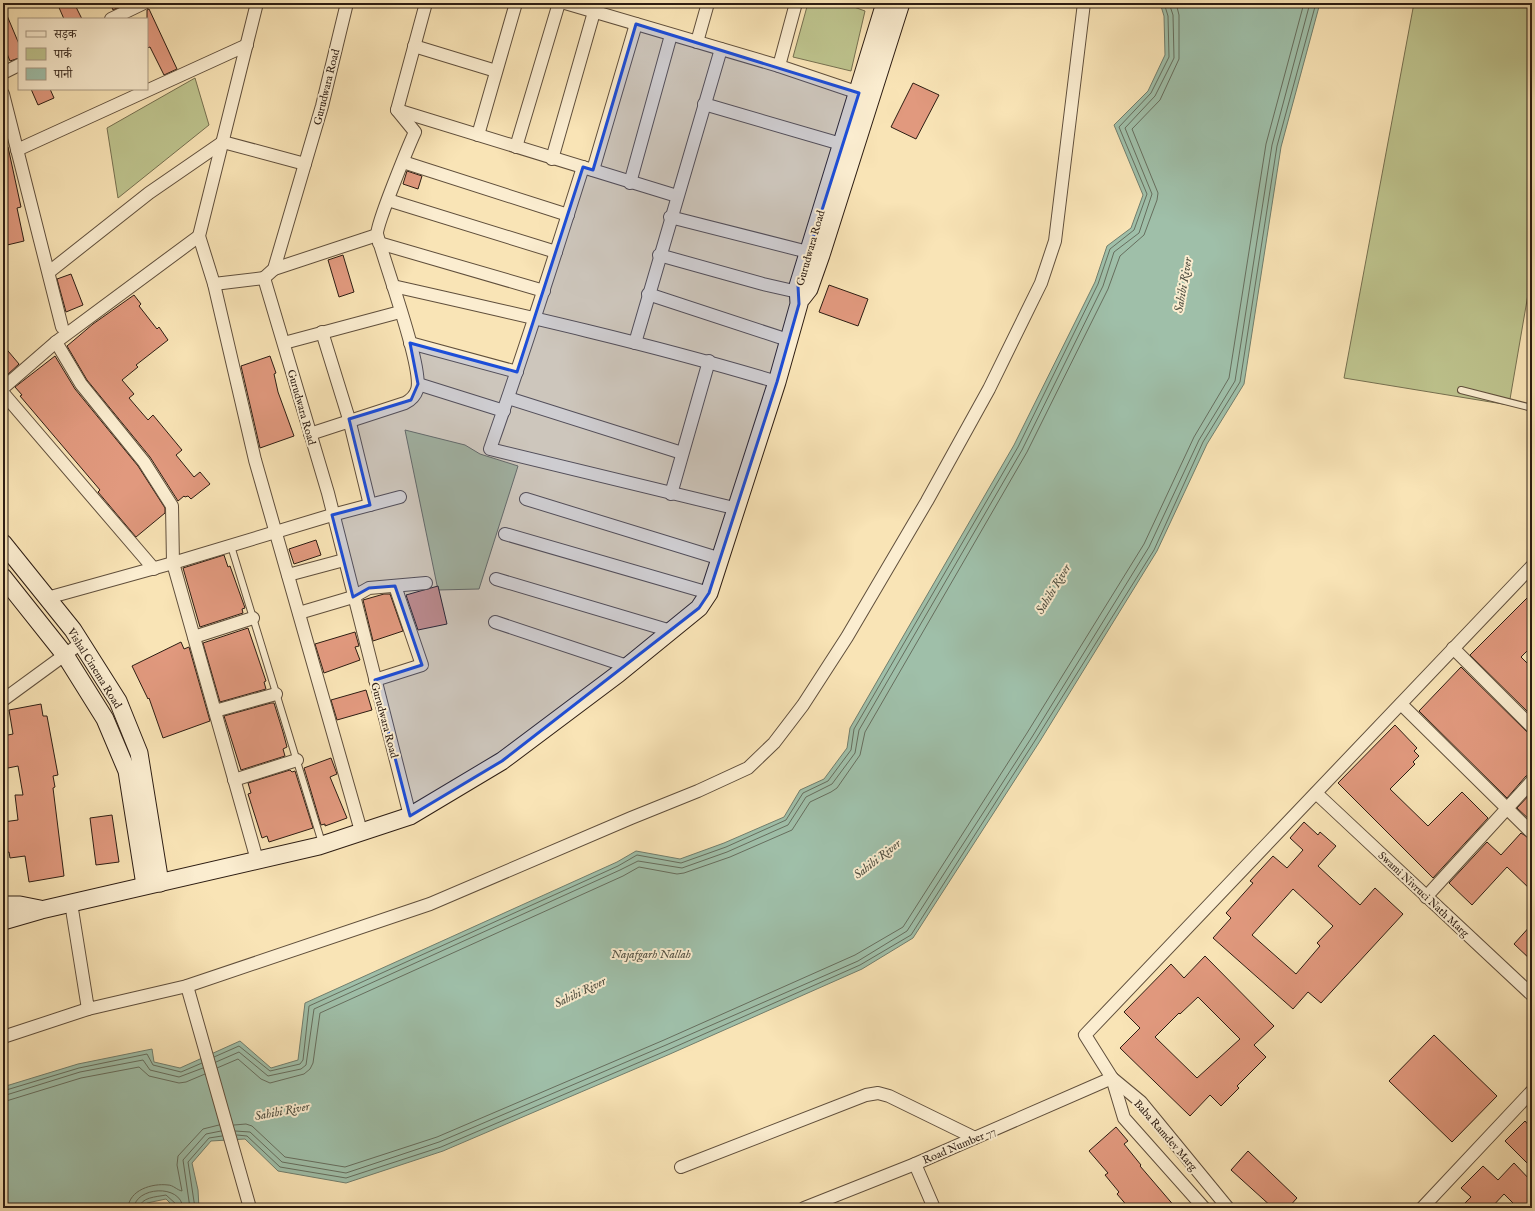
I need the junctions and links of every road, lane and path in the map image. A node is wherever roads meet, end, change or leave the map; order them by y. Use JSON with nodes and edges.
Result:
{"nodes":[{"id":1,"x":144,"y":3,"type":"edge"},
{"id":2,"x":257,"y":3,"type":"edge"},
{"id":3,"x":347,"y":3,"type":"edge"},
{"id":4,"x":426,"y":3,"type":"edge"},
{"id":5,"x":516,"y":3,"type":"edge"},
{"id":6,"x":559,"y":3,"type":"edge"},
{"id":7,"x":565,"y":3,"type":"edge"},
{"id":8,"x":708,"y":3,"type":"edge"},
{"id":9,"x":796,"y":3,"type":"edge"},
{"id":10,"x":886,"y":3,"type":"edge"},
{"id":11,"x":901,"y":3,"type":"edge"},
{"id":12,"x":1084,"y":3,"type":"edge"},
{"id":13,"x":603,"y":10,"type":"edge"},
{"id":14,"x":113,"y":18,"type":"edge"},
{"id":15,"x":636,"y":24,"type":"junction"},
{"id":16,"x":672,"y":35,"type":"junction"},
{"id":17,"x":697,"y":42,"type":"junction"},
{"id":18,"x":247,"y":45,"type":"junction"},
{"id":19,"x":414,"y":46,"type":"junction"},
{"id":20,"x":721,"y":49,"type":"junction"},
{"id":21,"x":18,"y":66,"type":"edge"},
{"id":22,"x":779,"y":66,"type":"junction"},
{"id":23,"x":496,"y":71,"type":"junction"},
{"id":24,"x":3,"y":73,"type":"edge"},
{"id":25,"x":858,"y":93,"type":"junction"},
{"id":26,"x":3,"y":94,"type":"edge"},
{"id":27,"x":704,"y":104,"type":"junction"},
{"id":28,"x":398,"y":110,"type":"junction"},
{"id":29,"x":478,"y":135,"type":"junction"},
{"id":30,"x":223,"y":142,"type":"junction"},
{"id":31,"x":841,"y":144,"type":"junction"},
{"id":32,"x":516,"y":147,"type":"junction"},
{"id":33,"x":17,"y":150,"type":"junction"},
{"id":34,"x":552,"y":158,"type":"junction"},
{"id":35,"x":403,"y":162,"type":"junction"},
{"id":36,"x":305,"y":164,"type":"junction"},
{"id":37,"x":588,"y":169,"type":"junction"},
{"id":38,"x":630,"y":183,"type":"junction"},
{"id":39,"x":677,"y":196,"type":"junction"},
{"id":40,"x":388,"y":200,"type":"junction"},
{"id":41,"x":568,"y":215,"type":"junction"},
{"id":42,"x":670,"y":217,"type":"junction"},
{"id":43,"x":200,"y":236,"type":"junction"},
{"id":44,"x":378,"y":239,"type":"junction"},
{"id":45,"x":556,"y":252,"type":"junction"},
{"id":46,"x":808,"y":252,"type":"junction"},
{"id":47,"x":659,"y":255,"type":"junction"},
{"id":48,"x":274,"y":268,"type":"junction"},
{"id":49,"x":49,"y":272,"type":"junction"},
{"id":50,"x":264,"y":278,"type":"junction"},
{"id":51,"x":214,"y":284,"type":"junction"},
{"id":52,"x":393,"y":286,"type":"junction"},
{"id":53,"x":544,"y":291,"type":"junction"},
{"id":54,"x":648,"y":294,"type":"junction"},
{"id":55,"x":798,"y":298,"type":"junction"},
{"id":56,"x":400,"y":312,"type":"junction"},
{"id":57,"x":533,"y":317,"type":"junction"},
{"id":58,"x":62,"y":327,"type":"dead end"},
{"id":59,"x":322,"y":332,"type":"junction"},
{"id":60,"x":788,"y":340,"type":"junction"},
{"id":61,"x":56,"y":342,"type":"junction"},
{"id":62,"x":284,"y":343,"type":"junction"},
{"id":63,"x":410,"y":343,"type":"junction"},
{"id":64,"x":634,"y":343,"type":"junction"},
{"id":65,"x":709,"y":362,"type":"junction"},
{"id":66,"x":517,"y":372,"type":"junction"},
{"id":67,"x":777,"y":382,"type":"junction"},
{"id":68,"x":418,"y":384,"type":"junction"},
{"id":69,"x":3,"y":388,"type":"edge"},
{"id":70,"x":1461,"y":390,"type":"dead end"},
{"id":71,"x":3,"y":393,"type":"edge"},
{"id":72,"x":508,"y":398,"type":"junction"},
{"id":73,"x":1532,"y":408,"type":"edge"},
{"id":74,"x":504,"y":411,"type":"junction"},
{"id":75,"x":349,"y":419,"type":"junction"},
{"id":76,"x":310,"y":434,"type":"junction"},
{"id":77,"x":682,"y":453,"type":"junction"},
{"id":78,"x":671,"y":494,"type":"junction"},
{"id":79,"x":400,"y":497,"type":"dead end"},
{"id":80,"x":526,"y":499,"type":"dead end"},
{"id":81,"x":370,"y":505,"type":"junction"},
{"id":82,"x":738,"y":509,"type":"junction"},
{"id":83,"x":332,"y":515,"type":"junction"},
{"id":84,"x":276,"y":533,"type":"junction"},
{"id":85,"x":504,"y":534,"type":"dead end"},
{"id":86,"x":3,"y":543,"type":"edge"},
{"id":87,"x":231,"y":546,"type":"junction"},
{"id":88,"x":721,"y":559,"type":"junction"},
{"id":89,"x":344,"y":560,"type":"junction"},
{"id":90,"x":173,"y":563,"type":"junction"},
{"id":91,"x":1532,"y":566,"type":"edge"},
{"id":92,"x":154,"y":569,"type":"junction"},
{"id":93,"x":288,"y":575,"type":"junction"},
{"id":94,"x":3,"y":577,"type":"edge"},
{"id":95,"x":496,"y":579,"type":"dead end"},
{"id":96,"x":426,"y":583,"type":"dead end"},
{"id":97,"x":395,"y":586,"type":"junction"},
{"id":98,"x":709,"y":594,"type":"junction"},
{"id":99,"x":353,"y":597,"type":"junction"},
{"id":100,"x":47,"y":598,"type":"junction"},
{"id":101,"x":299,"y":613,"type":"junction"},
{"id":102,"x":253,"y":618,"type":"junction"},
{"id":103,"x":495,"y":622,"type":"dead end"},
{"id":104,"x":671,"y":631,"type":"junction"},
{"id":105,"x":194,"y":637,"type":"junction"},
{"id":106,"x":81,"y":643,"type":"junction"},
{"id":107,"x":1453,"y":648,"type":"junction"},
{"id":108,"x":65,"y":655,"type":"junction"},
{"id":109,"x":627,"y":666,"type":"junction"},
{"id":110,"x":375,"y":680,"type":"junction"},
{"id":111,"x":276,"y":694,"type":"junction"},
{"id":112,"x":3,"y":700,"type":"edge"},
{"id":113,"x":1401,"y":704,"type":"junction"},
{"id":114,"x":215,"y":711,"type":"junction"},
{"id":115,"x":1532,"y":727,"type":"edge"},
{"id":116,"x":297,"y":760,"type":"junction"},
{"id":117,"x":234,"y":780,"type":"junction"},
{"id":118,"x":1532,"y":781,"type":"edge"},
{"id":119,"x":1316,"y":793,"type":"junction"},
{"id":120,"x":1507,"y":808,"type":"junction"},
{"id":121,"x":410,"y":816,"type":"junction"},
{"id":122,"x":361,"y":831,"type":"junction"},
{"id":123,"x":1532,"y":833,"type":"edge"},
{"id":124,"x":323,"y":844,"type":"junction"},
{"id":125,"x":257,"y":860,"type":"junction"},
{"id":126,"x":152,"y":884,"type":"junction"},
{"id":127,"x":1426,"y":897,"type":"junction"},
{"id":128,"x":3,"y":904,"type":"edge"},
{"id":129,"x":71,"y":904,"type":"junction"},
{"id":130,"x":41,"y":910,"type":"junction"},
{"id":131,"x":3,"y":921,"type":"edge"},
{"id":132,"x":187,"y":986,"type":"junction"},
{"id":133,"x":1532,"y":995,"type":"edge"},
{"id":134,"x":88,"y":1009,"type":"junction"},
{"id":135,"x":3,"y":1037,"type":"edge"},
{"id":136,"x":1112,"y":1078,"type":"junction"},
{"id":137,"x":1532,"y":1090,"type":"edge"},
{"id":138,"x":975,"y":1138,"type":"junction"},
{"id":139,"x":915,"y":1164,"type":"junction"},
{"id":140,"x":681,"y":1167,"type":"dead end"},
{"id":141,"x":250,"y":1208,"type":"edge"},
{"id":142,"x":804,"y":1208,"type":"edge"},
{"id":143,"x":934,"y":1208,"type":"edge"},
{"id":144,"x":1204,"y":1208,"type":"edge"},
{"id":145,"x":1228,"y":1208,"type":"edge"},
{"id":146,"x":1422,"y":1208,"type":"edge"}],
"edges":[{"from":1,"to":14,"type":"street"},
{"from":2,"to":18,"type":"street"},
{"from":3,"to":36,"type":"street","name":"Gurudwara Road"},
{"from":4,"to":19,"type":"street"},
{"from":5,"to":23,"type":"street"},
{"from":6,"to":32,"type":"street"},
{"from":7,"to":13,"type":"street"},
{"from":8,"to":17,"type":"street"},
{"from":9,"to":22,"type":"street"},
{"from":10,"to":25,"type":"street","name":"Gurudwara Road"},
{"from":11,"to":55,"type":"street","name":"Gurudwara Road"},
{"from":12,"to":132,"type":"street"},
{"from":13,"to":15,"type":"street"},
{"from":13,"to":34,"type":"street"},
{"from":15,"to":16,"type":"street"},
{"from":15,"to":37,"type":"street"},
{"from":16,"to":17,"type":"street"},
{"from":16,"to":38,"type":"street"},
{"from":17,"to":20,"type":"street"},
{"from":18,"to":30,"type":"street"},
{"from":18,"to":33,"type":"street"},
{"from":19,"to":23,"type":"street"},
{"from":19,"to":28,"type":"street"},
{"from":20,"to":22,"type":"street"},
{"from":20,"to":27,"type":"street"},
{"from":21,"to":24,"type":"street"},
{"from":22,"to":25,"type":"street"},
{"from":23,"to":29,"type":"street"},
{"from":25,"to":31,"type":"street","name":"Gurudwara Road"},
{"from":26,"to":33,"type":"street"},
{"from":27,"to":31,"type":"street"},
{"from":27,"to":39,"type":"street"},
{"from":28,"to":29,"type":"street"},
{"from":28,"to":35,"type":"street"},
{"from":29,"to":32,"type":"street"},
{"from":30,"to":36,"type":"street"},
{"from":30,"to":43,"type":"street"},
{"from":30,"to":49,"type":"street"},
{"from":31,"to":46,"type":"street","name":"Gurudwara Road"},
{"from":32,"to":34,"type":"street"},
{"from":33,"to":49,"type":"street"},
{"from":34,"to":37,"type":"street"},
{"from":35,"to":40,"type":"street"},
{"from":35,"to":41,"type":"street"},
{"from":36,"to":48,"type":"street","name":"Gurudwara Road"},
{"from":37,"to":38,"type":"street"},
{"from":37,"to":41,"type":"street"},
{"from":38,"to":39,"type":"street"},
{"from":39,"to":42,"type":"street"},
{"from":40,"to":44,"type":"street"},
{"from":40,"to":45,"type":"street"},
{"from":41,"to":45,"type":"street"},
{"from":42,"to":46,"type":"street"},
{"from":42,"to":47,"type":"street"},
{"from":43,"to":51,"type":"street"},
{"from":43,"to":61,"type":"street"},
{"from":44,"to":48,"type":"street"},
{"from":44,"to":52,"type":"street"},
{"from":44,"to":53,"type":"street"},
{"from":45,"to":53,"type":"street"},
{"from":46,"to":55,"type":"street","name":"Gurudwara Road"},
{"from":47,"to":54,"type":"street"},
{"from":47,"to":55,"type":"street"},
{"from":48,"to":50,"type":"street","name":"Gurudwara Road"},
{"from":49,"to":58,"type":"street"},
{"from":50,"to":51,"type":"street"},
{"from":50,"to":62,"type":"street","name":"Gurudwara Road"},
{"from":51,"to":84,"type":"street"},
{"from":52,"to":56,"type":"street"},
{"from":52,"to":57,"type":"street"},
{"from":53,"to":57,"type":"street"},
{"from":54,"to":60,"type":"street"},
{"from":54,"to":64,"type":"street"},
{"from":55,"to":60,"type":"street"},
{"from":56,"to":59,"type":"street"},
{"from":56,"to":63,"type":"street"},
{"from":57,"to":64,"type":"street"},
{"from":57,"to":66,"type":"street"},
{"from":59,"to":62,"type":"street"},
{"from":59,"to":75,"type":"street"},
{"from":60,"to":67,"type":"street"},
{"from":61,"to":69,"type":"street"},
{"from":61,"to":90,"type":"street"},
{"from":62,"to":76,"type":"street","name":"Gurudwara Road"},
{"from":63,"to":66,"type":"street"},
{"from":63,"to":68,"type":"street"},
{"from":64,"to":65,"type":"street"},
{"from":65,"to":67,"type":"street"},
{"from":65,"to":77,"type":"street"},
{"from":66,"to":72,"type":"street"},
{"from":67,"to":82,"type":"street"},
{"from":68,"to":74,"type":"street"},
{"from":68,"to":75,"type":"street"},
{"from":70,"to":73,"type":"lane"},
{"from":71,"to":92,"type":"street"},
{"from":72,"to":74,"type":"street"},
{"from":72,"to":77,"type":"street"},
{"from":74,"to":78,"type":"street"},
{"from":75,"to":76,"type":"street"},
{"from":75,"to":81,"type":"street"},
{"from":76,"to":83,"type":"street","name":"Gurudwara Road"},
{"from":77,"to":78,"type":"street"},
{"from":78,"to":82,"type":"street"},
{"from":79,"to":81,"type":"street"},
{"from":80,"to":88,"type":"street"},
{"from":81,"to":83,"type":"street"},
{"from":82,"to":88,"type":"street"},
{"from":83,"to":84,"type":"street"},
{"from":83,"to":89,"type":"street","name":"Gurudwara Road"},
{"from":84,"to":87,"type":"street"},
{"from":84,"to":93,"type":"street"},
{"from":85,"to":98,"type":"street"},
{"from":86,"to":100,"type":"street","name":"Vishal Cinema Road"},
{"from":87,"to":90,"type":"street"},
{"from":87,"to":102,"type":"lane"},
{"from":88,"to":98,"type":"street"},
{"from":89,"to":93,"type":"street"},
{"from":89,"to":99,"type":"street","name":"Gurudwara Road"},
{"from":90,"to":92,"type":"street"},
{"from":90,"to":105,"type":"street"},
{"from":91,"to":107,"type":"street"},
{"from":92,"to":100,"type":"street"},
{"from":93,"to":101,"type":"street"},
{"from":94,"to":108,"type":"street","name":"Vishal Cinema Road"},
{"from":95,"to":104,"type":"street"},
{"from":96,"to":97,"type":"street"},
{"from":97,"to":99,"type":"street"},
{"from":97,"to":110,"type":"street"},
{"from":98,"to":104,"type":"street"},
{"from":99,"to":101,"type":"street"},
{"from":99,"to":110,"type":"street","name":"Gurudwara Road"},
{"from":100,"to":106,"type":"street","name":"Vishal Cinema Road"},
{"from":101,"to":122,"type":"street"},
{"from":102,"to":105,"type":"street"},
{"from":102,"to":111,"type":"lane"},
{"from":103,"to":109,"type":"street"},
{"from":104,"to":109,"type":"street"},
{"from":105,"to":114,"type":"street"},
{"from":106,"to":108,"type":"street"},
{"from":106,"to":126,"type":"street","name":"Vishal Cinema Road"},
{"from":107,"to":113,"type":"street"},
{"from":107,"to":115,"type":"street"},
{"from":108,"to":112,"type":"street"},
{"from":108,"to":126,"type":"street","name":"Vishal Cinema Road"},
{"from":109,"to":121,"type":"street"},
{"from":110,"to":121,"type":"street","name":"Gurudwara Road"},
{"from":111,"to":114,"type":"street"},
{"from":111,"to":116,"type":"lane"},
{"from":113,"to":119,"type":"street"},
{"from":113,"to":120,"type":"street"},
{"from":114,"to":117,"type":"street"},
{"from":116,"to":117,"type":"street"},
{"from":116,"to":124,"type":"lane"},
{"from":117,"to":125,"type":"street"},
{"from":118,"to":120,"type":"street"},
{"from":119,"to":127,"type":"street","name":"Swami Nivruci Nath Marg"},
{"from":119,"to":136,"type":"street"},
{"from":120,"to":123,"type":"street"},
{"from":120,"to":127,"type":"street"},
{"from":121,"to":122,"type":"street"},
{"from":122,"to":124,"type":"street"},
{"from":124,"to":125,"type":"street"},
{"from":125,"to":126,"type":"street"},
{"from":126,"to":129,"type":"street"},
{"from":127,"to":133,"type":"street","name":"Swami Nivruci Nath Marg"},
{"from":128,"to":130,"type":"street"},
{"from":129,"to":130,"type":"street"},
{"from":129,"to":134,"type":"street"},
{"from":130,"to":131,"type":"street"},
{"from":132,"to":134,"type":"street"},
{"from":132,"to":141,"type":"street"},
{"from":134,"to":135,"type":"street"},
{"from":136,"to":138,"type":"street","name":"Road Number 77"},
{"from":136,"to":144,"type":"street","name":"Baba Ramdev Marg"},
{"from":136,"to":145,"type":"street","name":"Baba Ramdev Marg"},
{"from":137,"to":146,"type":"street"},
{"from":138,"to":139,"type":"street","name":"Road Number 77"},
{"from":138,"to":140,"type":"street"},
{"from":139,"to":142,"type":"street","name":"Road Number 77"},
{"from":139,"to":143,"type":"street"}]}
